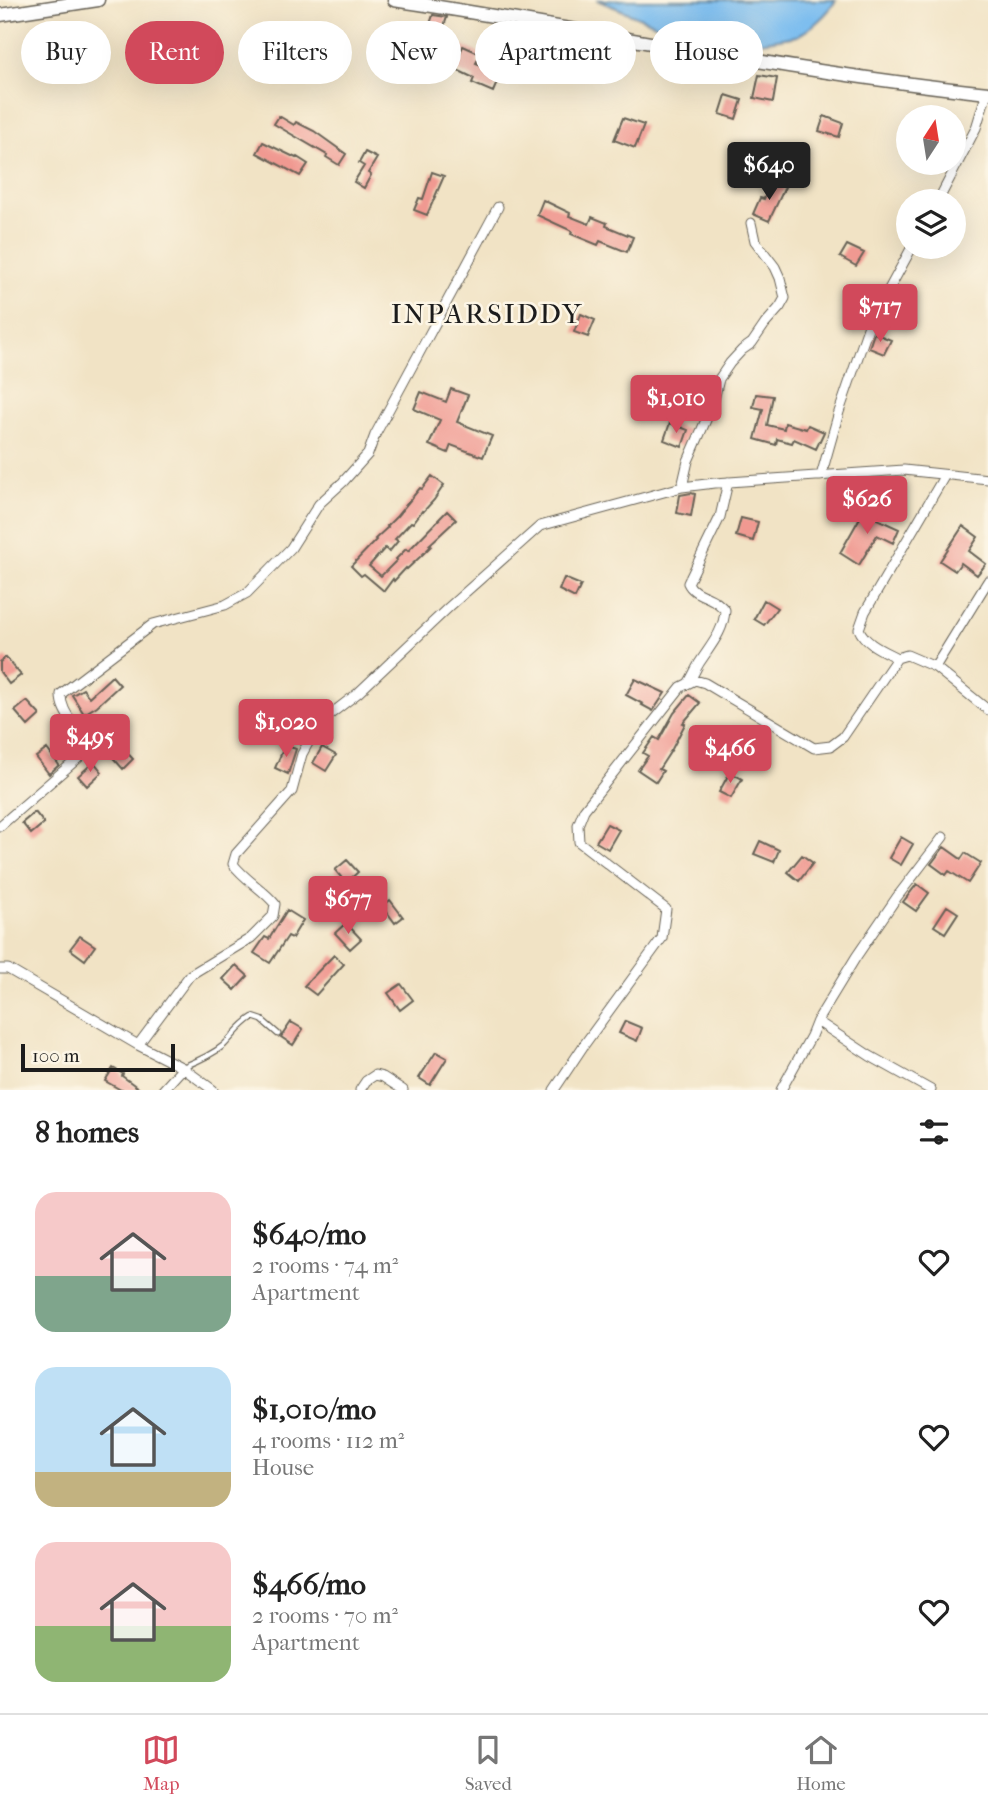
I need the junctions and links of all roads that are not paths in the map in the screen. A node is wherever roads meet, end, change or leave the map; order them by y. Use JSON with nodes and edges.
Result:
{"nodes":[{"id":1,"x":98,"y":0,"type":"edge"},
{"id":2,"x":394,"y":0,"type":"edge"},
{"id":3,"x":0,"y":15,"type":"edge"},
{"id":4,"x":987,"y":93,"type":"edge"},
{"id":5,"x":944,"y":189,"type":"edge"},
{"id":6,"x":498,"y":206,"type":"dead end"},
{"id":7,"x":751,"y":223,"type":"dead end"},
{"id":8,"x":905,"y":259,"type":"edge"},
{"id":9,"x":945,"y":475,"type":"junction"},
{"id":10,"x":821,"y":476,"type":"junction"},
{"id":11,"x":988,"y":479,"type":"edge"},
{"id":12,"x":728,"y":482,"type":"junction"},
{"id":13,"x":682,"y":487,"type":"junction"},
{"id":14,"x":988,"y":581,"type":"edge"},
{"id":15,"x":897,"y":658,"type":"junction"},
{"id":16,"x":935,"y":667,"type":"junction"},
{"id":17,"x":689,"y":682,"type":"junction"},
{"id":18,"x":988,"y":710,"type":"edge"},
{"id":19,"x":0,"y":826,"type":"edge"},
{"id":20,"x":943,"y":837,"type":"dead end"},
{"id":21,"x":0,"y":969,"type":"edge"},
{"id":22,"x":817,"y":1021,"type":"junction"},
{"id":23,"x":278,"y":1034,"type":"dead end"},
{"id":24,"x":138,"y":1045,"type":"junction"},
{"id":25,"x":183,"y":1068,"type":"junction"},
{"id":26,"x":163,"y":1090,"type":"edge"},
{"id":27,"x":213,"y":1090,"type":"edge"},
{"id":28,"x":360,"y":1090,"type":"edge"},
{"id":29,"x":403,"y":1090,"type":"edge"},
{"id":30,"x":554,"y":1090,"type":"edge"},
{"id":31,"x":781,"y":1090,"type":"edge"},
{"id":32,"x":931,"y":1090,"type":"edge"}],
"edges":[{"from":1,"to":3,"type":"main road"},
{"from":2,"to":4,"type":"main road"},
{"from":4,"to":5,"type":"street"},
{"from":6,"to":19,"type":"street"},
{"from":7,"to":13,"type":"street"},
{"from":8,"to":10,"type":"street"},
{"from":9,"to":10,"type":"street"},
{"from":9,"to":11,"type":"street"},
{"from":9,"to":15,"type":"street"},
{"from":10,"to":12,"type":"street"},
{"from":12,"to":13,"type":"street"},
{"from":12,"to":17,"type":"street"},
{"from":13,"to":24,"type":"street"},
{"from":14,"to":16,"type":"street"},
{"from":15,"to":16,"type":"street"},
{"from":15,"to":17,"type":"street"},
{"from":16,"to":18,"type":"street"},
{"from":17,"to":30,"type":"street"},
{"from":20,"to":22,"type":"street"},
{"from":21,"to":24,"type":"street"},
{"from":22,"to":31,"type":"street"},
{"from":22,"to":32,"type":"street"},
{"from":23,"to":25,"type":"lane"},
{"from":24,"to":25,"type":"street"},
{"from":25,"to":26,"type":"street"},
{"from":25,"to":27,"type":"street"},
{"from":28,"to":29,"type":"street"}]}
